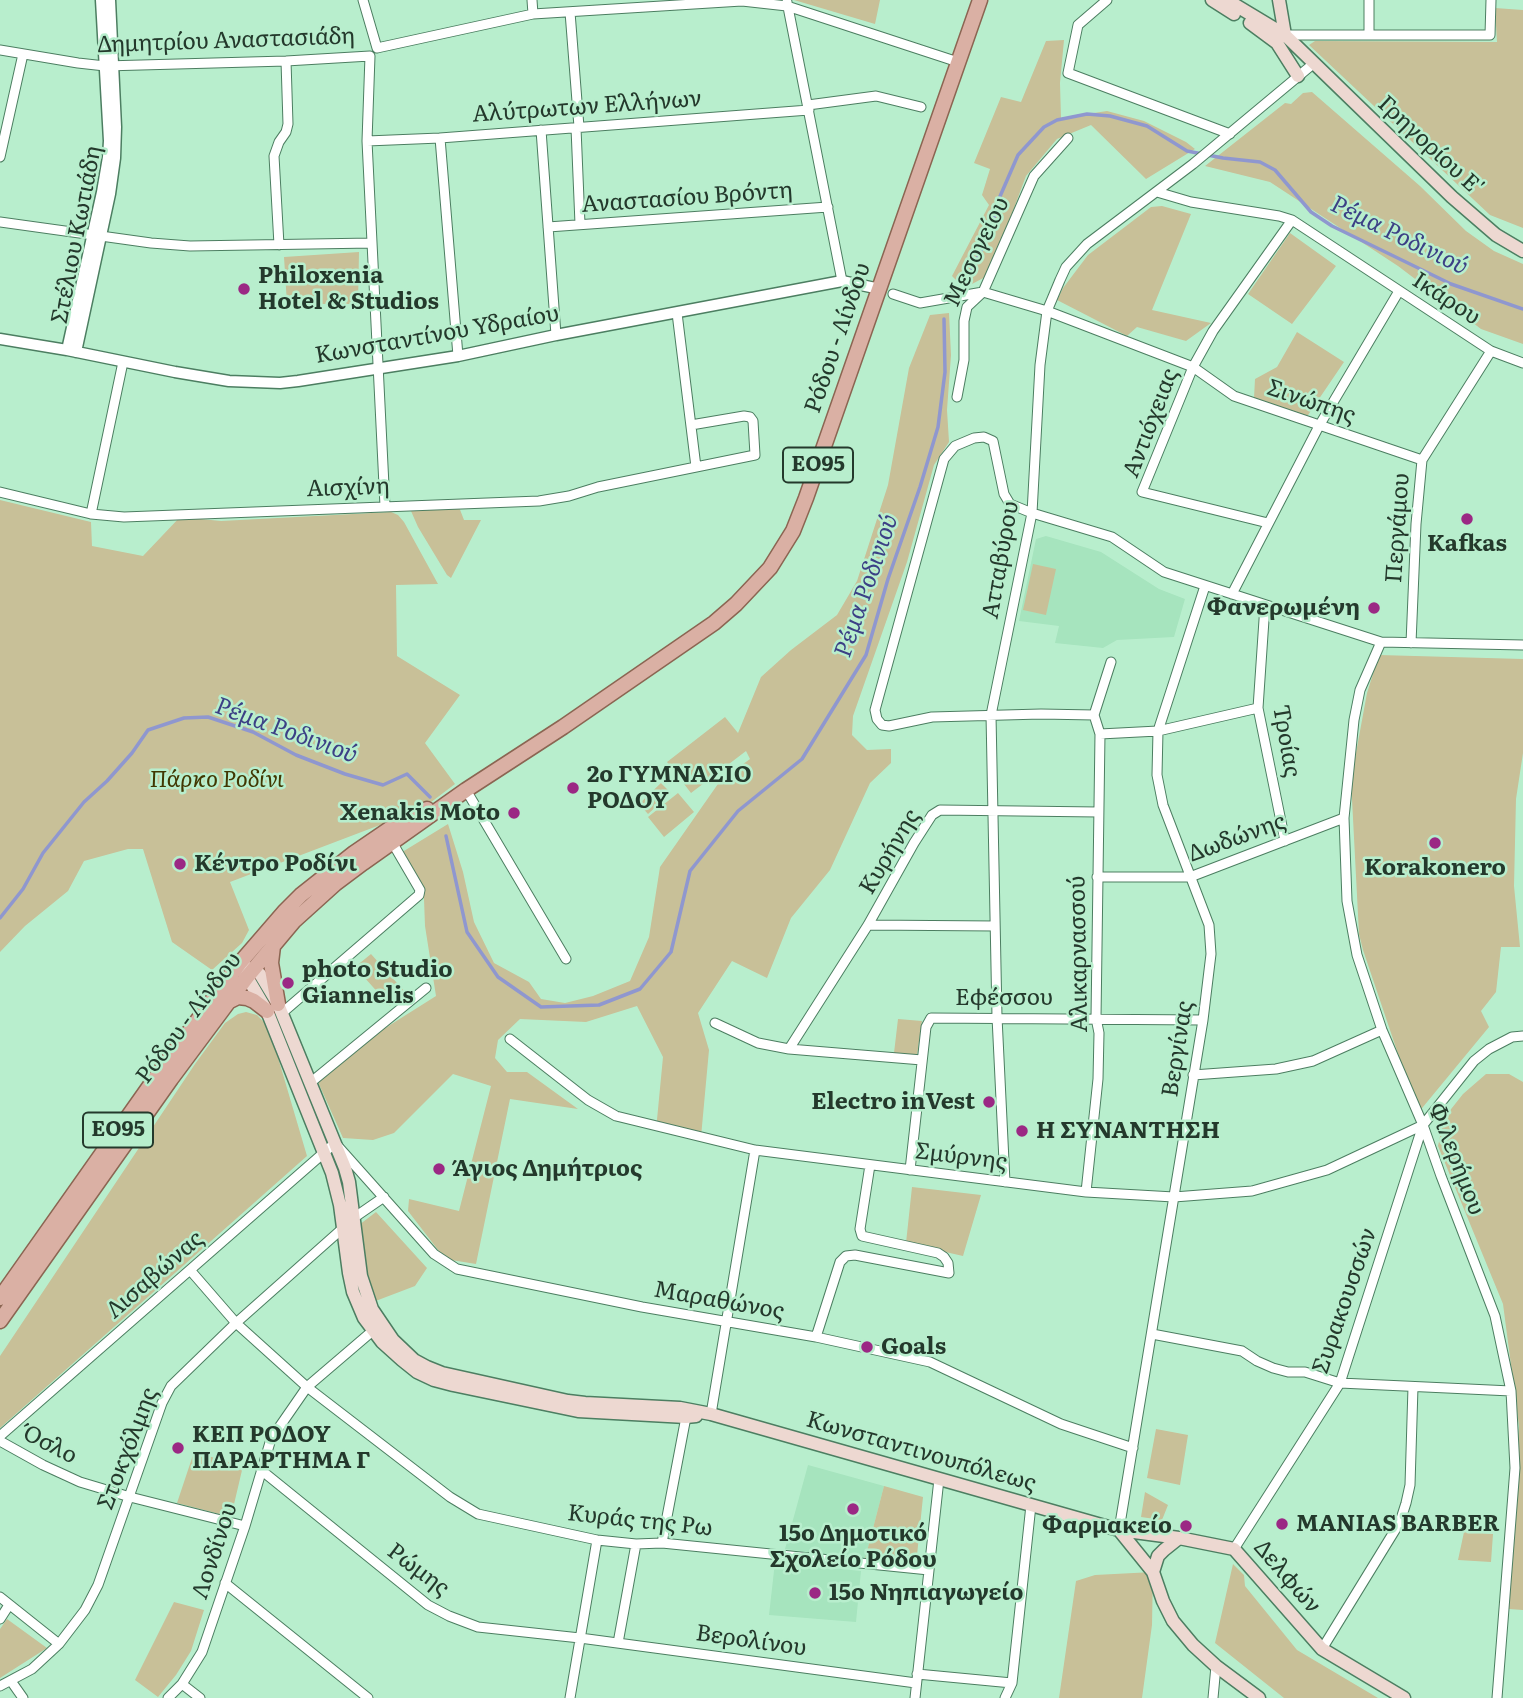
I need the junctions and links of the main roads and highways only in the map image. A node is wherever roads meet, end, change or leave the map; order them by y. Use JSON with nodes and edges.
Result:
{"nodes":[{"id":1,"x":980,"y":0,"type":"edge"},
{"id":2,"x":1212,"y":0,"type":"edge"},
{"id":3,"x":1227,"y":0,"type":"edge"},
{"id":4,"x":1279,"y":0,"type":"edge"},
{"id":5,"x":1281,"y":39,"type":"junction"},
{"id":6,"x":1298,"y":76,"type":"road end"},
{"id":7,"x":1523,"y":251,"type":"edge"},
{"id":8,"x":466,"y":790,"type":"junction"},
{"id":9,"x":274,"y":943,"type":"junction"},
{"id":10,"x":246,"y":970,"type":"junction"},
{"id":11,"x":230,"y":1001,"type":"junction"},
{"id":12,"x":276,"y":1009,"type":"junction"},
{"id":13,"x":0,"y":1298,"type":"edge"},
{"id":14,"x":0,"y":1321,"type":"edge"},
{"id":15,"x":377,"y":1327,"type":"junction"},
{"id":16,"x":710,"y":1414,"type":"junction"},
{"id":17,"x":1119,"y":1530,"type":"junction"},
{"id":18,"x":1179,"y":1538,"type":"junction"},
{"id":19,"x":1153,"y":1572,"type":"junction"},
{"id":20,"x":1259,"y":1698,"type":"edge"},
{"id":21,"x":1404,"y":1698,"type":"edge"}],
"edges":[{"from":1,"to":8,"type":"main road","name":"Ρόδου - Λίνδου","number":"ΕΟ95"},
{"from":2,"to":5,"type":"main road"},
{"from":3,"to":5,"type":"main road"},
{"from":4,"to":5,"type":"main road"},
{"from":5,"to":6,"type":"main road"},
{"from":5,"to":7,"type":"main road","name":"Γρηγορίου Ε'"},
{"from":8,"to":9,"type":"main road","name":"Ρόδου - Λίνδου","number":"ΕΟ95"},
{"from":8,"to":10,"type":"main road","name":"Ρόδου - Λίνδου","number":"ΕΟ95"},
{"from":9,"to":10,"type":"main road","name":"Ρόδου - Λίνδου","number":"ΕΟ95"},
{"from":9,"to":12,"type":"main road"},
{"from":10,"to":11,"type":"main road","name":"Ρόδου - Λίνδου","number":"ΕΟ95"},
{"from":10,"to":12,"type":"main road"},
{"from":10,"to":13,"type":"main road","name":"Ρόδου - Λίνδου","number":"ΕΟ95"},
{"from":11,"to":12,"type":"main road"},
{"from":11,"to":14,"type":"main road","name":"Ρόδου - Λίνδου","number":"ΕΟ95"},
{"from":12,"to":15,"type":"main road","name":"Κωνσταντινουπόλεως"},
{"from":12,"to":15,"type":"main road","name":"Κωνσταντινουπόλεως"},
{"from":15,"to":16,"type":"main road","name":"Κωνσταντινουπόλεως"},
{"from":15,"to":16,"type":"main road","name":"Κωνσταντινουπόλεως"},
{"from":16,"to":17,"type":"main road","name":"Κωνσταντινουπόλεως"},
{"from":17,"to":18,"type":"main road","name":"Δελφών"},
{"from":17,"to":19,"type":"main road"},
{"from":18,"to":19,"type":"main road"},
{"from":18,"to":21,"type":"main road","name":"Δελφών"},
{"from":19,"to":20,"type":"main road"}]}
